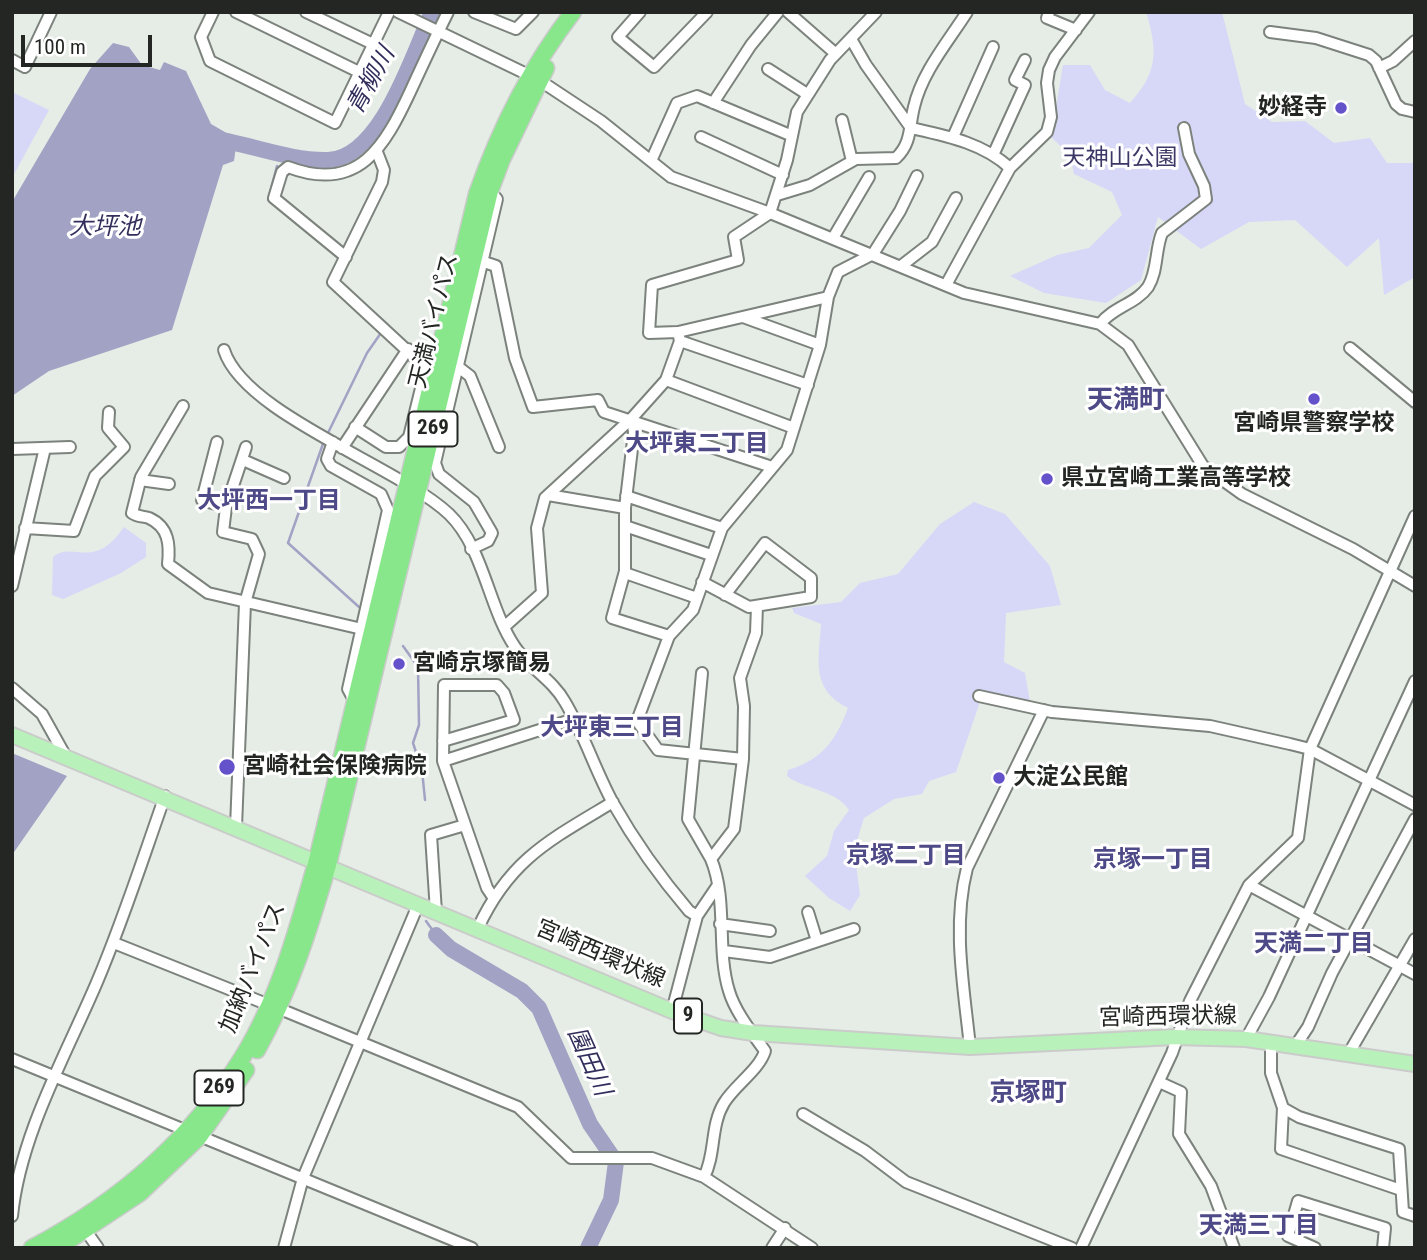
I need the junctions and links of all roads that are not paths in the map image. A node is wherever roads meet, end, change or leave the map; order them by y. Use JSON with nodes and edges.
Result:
{"nodes":[{"id":1,"x":51,"y":12,"type":"edge"},
{"id":2,"x":213,"y":12,"type":"edge"},
{"id":3,"x":236,"y":12,"type":"edge"},
{"id":4,"x":306,"y":12,"type":"edge"},
{"id":5,"x":389,"y":12,"type":"edge"},
{"id":6,"x":398,"y":12,"type":"edge"},
{"id":7,"x":448,"y":12,"type":"edge"},
{"id":8,"x":474,"y":12,"type":"edge"},
{"id":9,"x":533,"y":12,"type":"edge"},
{"id":10,"x":573,"y":12,"type":"edge"},
{"id":11,"x":586,"y":12,"type":"edge"},
{"id":12,"x":640,"y":12,"type":"edge"},
{"id":13,"x":707,"y":12,"type":"edge"},
{"id":14,"x":779,"y":12,"type":"edge"},
{"id":15,"x":788,"y":12,"type":"edge"},
{"id":16,"x":967,"y":12,"type":"edge"},
{"id":17,"x":1049,"y":12,"type":"edge"},
{"id":18,"x":1089,"y":12,"type":"edge"},
{"id":19,"x":870,"y":15,"type":"edge"},
{"id":20,"x":437,"y":29,"type":"junction"},
{"id":21,"x":1076,"y":30,"type":"junction"},
{"id":22,"x":1270,"y":32,"type":"dead end"},
{"id":23,"x":851,"y":39,"type":"junction"},
{"id":24,"x":1415,"y":41,"type":"edge"},
{"id":25,"x":373,"y":44,"type":"junction"},
{"id":26,"x":993,"y":47,"type":"dead end"},
{"id":27,"x":836,"y":54,"type":"junction"},
{"id":28,"x":12,"y":60,"type":"edge"},
{"id":29,"x":1025,"y":60,"type":"dead end"},
{"id":30,"x":1379,"y":68,"type":"junction"},
{"id":31,"x":768,"y":69,"type":"dead end"},
{"id":32,"x":359,"y":72,"type":"junction"},
{"id":33,"x":534,"y":77,"type":"junction"},
{"id":34,"x":807,"y":94,"type":"junction"},
{"id":35,"x":713,"y":103,"type":"junction"},
{"id":36,"x":1415,"y":112,"type":"edge"},
{"id":37,"x":842,"y":120,"type":"dead end"},
{"id":38,"x":911,"y":128,"type":"junction"},
{"id":39,"x":1184,"y":128,"type":"dead end"},
{"id":40,"x":790,"y":135,"type":"junction"},
{"id":41,"x":701,"y":137,"type":"dead end"},
{"id":42,"x":953,"y":137,"type":"junction"},
{"id":43,"x":377,"y":152,"type":"junction"},
{"id":44,"x":994,"y":153,"type":"junction"},
{"id":45,"x":651,"y":161,"type":"junction"},
{"id":46,"x":852,"y":161,"type":"junction"},
{"id":47,"x":1010,"y":168,"type":"junction"},
{"id":48,"x":783,"y":174,"type":"junction"},
{"id":49,"x":917,"y":176,"type":"dead end"},
{"id":50,"x":869,"y":177,"type":"dead end"},
{"id":51,"x":490,"y":191,"type":"junction"},
{"id":52,"x":777,"y":195,"type":"junction"},
{"id":53,"x":956,"y":198,"type":"dead end"},
{"id":54,"x":770,"y":213,"type":"junction"},
{"id":55,"x":833,"y":238,"type":"junction"},
{"id":56,"x":873,"y":254,"type":"junction"},
{"id":57,"x":346,"y":257,"type":"junction"},
{"id":58,"x":484,"y":262,"type":"junction"},
{"id":59,"x":901,"y":265,"type":"junction"},
{"id":60,"x":946,"y":285,"type":"junction"},
{"id":61,"x":828,"y":297,"type":"junction"},
{"id":62,"x":743,"y":317,"type":"junction"},
{"id":63,"x":1100,"y":324,"type":"junction"},
{"id":64,"x":679,"y":336,"type":"junction"},
{"id":65,"x":820,"y":345,"type":"junction"},
{"id":66,"x":1350,"y":348,"type":"dead end"},
{"id":67,"x":408,"y":349,"type":"junction"},
{"id":68,"x":224,"y":351,"type":"dead end"},
{"id":69,"x":457,"y":366,"type":"junction"},
{"id":70,"x":430,"y":368,"type":"junction"},
{"id":71,"x":666,"y":380,"type":"junction"},
{"id":72,"x":808,"y":385,"type":"junction"},
{"id":73,"x":1415,"y":402,"type":"edge"},
{"id":74,"x":183,"y":406,"type":"dead end"},
{"id":75,"x":109,"y":412,"type":"dead end"},
{"id":76,"x":632,"y":418,"type":"junction"},
{"id":77,"x":355,"y":427,"type":"junction"},
{"id":78,"x":794,"y":428,"type":"junction"},
{"id":79,"x":332,"y":441,"type":"junction"},
{"id":80,"x":217,"y":442,"type":"dead end"},
{"id":81,"x":70,"y":447,"type":"dead end"},
{"id":82,"x":246,"y":447,"type":"dead end"},
{"id":83,"x":499,"y":447,"type":"dead end"},
{"id":84,"x":45,"y":448,"type":"junction"},
{"id":85,"x":12,"y":449,"type":"edge"},
{"id":86,"x":243,"y":460,"type":"junction"},
{"id":87,"x":772,"y":467,"type":"junction"},
{"id":88,"x":284,"y":478,"type":"dead end"},
{"id":89,"x":140,"y":480,"type":"junction"},
{"id":90,"x":169,"y":484,"type":"dead end"},
{"id":91,"x":412,"y":487,"type":"junction"},
{"id":92,"x":548,"y":495,"type":"junction"},
{"id":93,"x":625,"y":502,"type":"junction"},
{"id":94,"x":226,"y":507,"type":"junction"},
{"id":95,"x":1415,"y":516,"type":"edge"},
{"id":96,"x":625,"y":526,"type":"junction"},
{"id":97,"x":25,"y":527,"type":"junction"},
{"id":98,"x":722,"y":528,"type":"junction"},
{"id":99,"x":471,"y":549,"type":"junction"},
{"id":100,"x":711,"y":555,"type":"junction"},
{"id":101,"x":1390,"y":572,"type":"junction"},
{"id":102,"x":625,"y":573,"type":"junction"},
{"id":103,"x":702,"y":582,"type":"junction"},
{"id":104,"x":12,"y":586,"type":"edge"},
{"id":105,"x":1415,"y":586,"type":"edge"},
{"id":106,"x":725,"y":595,"type":"junction"},
{"id":107,"x":697,"y":598,"type":"junction"},
{"id":108,"x":245,"y":603,"type":"junction"},
{"id":109,"x":757,"y":606,"type":"junction"},
{"id":110,"x":504,"y":627,"type":"junction"},
{"id":111,"x":362,"y":629,"type":"junction"},
{"id":112,"x":669,"y":636,"type":"junction"},
{"id":113,"x":702,"y":673,"type":"dead end"},
{"id":114,"x":1415,"y":681,"type":"edge"},
{"id":115,"x":12,"y":688,"type":"edge"},
{"id":116,"x":979,"y":696,"type":"dead end"},
{"id":117,"x":355,"y":702,"type":"junction"},
{"id":118,"x":1044,"y":710,"type":"junction"},
{"id":119,"x":574,"y":719,"type":"junction"},
{"id":120,"x":12,"y":735,"type":"edge"},
{"id":121,"x":443,"y":740,"type":"junction"},
{"id":122,"x":1310,"y":750,"type":"junction"},
{"id":123,"x":695,"y":753,"type":"junction"},
{"id":124,"x":66,"y":757,"type":"junction"},
{"id":125,"x":743,"y":759,"type":"junction"},
{"id":126,"x":443,"y":761,"type":"junction"},
{"id":127,"x":1368,"y":780,"type":"junction"},
{"id":128,"x":165,"y":796,"type":"junction"},
{"id":129,"x":613,"y":802,"type":"junction"},
{"id":130,"x":1415,"y":805,"type":"edge"},
{"id":131,"x":1415,"y":819,"type":"edge"},
{"id":132,"x":465,"y":825,"type":"junction"},
{"id":133,"x":236,"y":827,"type":"junction"},
{"id":134,"x":710,"y":859,"type":"junction"},
{"id":135,"x":322,"y":863,"type":"junction"},
{"id":136,"x":718,"y":885,"type":"junction"},
{"id":137,"x":1250,"y":885,"type":"junction"},
{"id":138,"x":493,"y":897,"type":"junction"},
{"id":139,"x":418,"y":905,"type":"junction"},
{"id":140,"x":436,"y":912,"type":"junction"},
{"id":141,"x":808,"y":912,"type":"dead end"},
{"id":142,"x":1306,"y":914,"type":"junction"},
{"id":143,"x":697,"y":916,"type":"junction"},
{"id":144,"x":720,"y":924,"type":"junction"},
{"id":145,"x":478,"y":928,"type":"junction"},
{"id":146,"x":853,"y":929,"type":"dead end"},
{"id":147,"x":770,"y":931,"type":"dead end"},
{"id":148,"x":1415,"y":939,"type":"edge"},
{"id":149,"x":1349,"y":940,"type":"junction"},
{"id":150,"x":817,"y":941,"type":"junction"},
{"id":151,"x":114,"y":943,"type":"junction"},
{"id":152,"x":723,"y":951,"type":"junction"},
{"id":153,"x":1399,"y":966,"type":"junction"},
{"id":154,"x":1415,"y":974,"type":"edge"},
{"id":155,"x":274,"y":1007,"type":"junction"},
{"id":156,"x":672,"y":1011,"type":"junction"},
{"id":157,"x":752,"y":1033,"type":"junction"},
{"id":158,"x":1175,"y":1037,"type":"junction"},
{"id":159,"x":1246,"y":1039,"type":"junction"},
{"id":160,"x":1271,"y":1041,"type":"junction"},
{"id":161,"x":360,"y":1042,"type":"junction"},
{"id":162,"x":1296,"y":1045,"type":"junction"},
{"id":163,"x":970,"y":1047,"type":"junction"},
{"id":164,"x":1349,"y":1053,"type":"junction"},
{"id":165,"x":12,"y":1059,"type":"edge"},
{"id":166,"x":1414,"y":1062,"type":"edge"},
{"id":167,"x":52,"y":1076,"type":"junction"},
{"id":168,"x":1159,"y":1082,"type":"junction"},
{"id":169,"x":1283,"y":1108,"type":"junction"},
{"id":170,"x":803,"y":1114,"type":"dead end"},
{"id":171,"x":192,"y":1134,"type":"junction"},
{"id":172,"x":704,"y":1177,"type":"junction"},
{"id":173,"x":303,"y":1178,"type":"junction"},
{"id":174,"x":1401,"y":1190,"type":"junction"},
{"id":175,"x":12,"y":1216,"type":"edge"},
{"id":176,"x":1415,"y":1216,"type":"edge"},
{"id":177,"x":785,"y":1228,"type":"junction"},
{"id":178,"x":86,"y":1231,"type":"junction"},
{"id":179,"x":32,"y":1248,"type":"edge"},
{"id":180,"x":57,"y":1248,"type":"edge"},
{"id":181,"x":97,"y":1248,"type":"edge"},
{"id":182,"x":284,"y":1248,"type":"edge"},
{"id":183,"x":471,"y":1248,"type":"edge"},
{"id":184,"x":772,"y":1248,"type":"edge"},
{"id":185,"x":812,"y":1248,"type":"edge"},
{"id":186,"x":1072,"y":1248,"type":"edge"},
{"id":187,"x":1081,"y":1248,"type":"edge"},
{"id":188,"x":1234,"y":1248,"type":"edge"},
{"id":189,"x":1315,"y":1248,"type":"edge"},
{"id":190,"x":1383,"y":1248,"type":"edge"}],
"edges":[{"from":1,"to":28,"type":"street"},
{"from":2,"to":32,"type":"street"},
{"from":3,"to":32,"type":"street"},
{"from":4,"to":25,"type":"street"},
{"from":5,"to":25,"type":"street"},
{"from":6,"to":20,"type":"street"},
{"from":7,"to":20,"type":"street"},
{"from":8,"to":9,"type":"street"},
{"from":10,"to":33,"type":"highway","name":"天満バイパス","number":"269"},
{"from":11,"to":33,"type":"highway","name":"天満バイパス","number":"269"},
{"from":12,"to":13,"type":"street"},
{"from":14,"to":35,"type":"street"},
{"from":15,"to":27,"type":"street"},
{"from":16,"to":38,"type":"street"},
{"from":17,"to":21,"type":"street"},
{"from":18,"to":21,"type":"street"},
{"from":19,"to":23,"type":"street"},
{"from":20,"to":33,"type":"street"},
{"from":20,"to":43,"type":"street"},
{"from":21,"to":47,"type":"street"},
{"from":22,"to":30,"type":"street"},
{"from":23,"to":27,"type":"street"},
{"from":23,"to":38,"type":"street"},
{"from":24,"to":30,"type":"street"},
{"from":25,"to":32,"type":"street"},
{"from":26,"to":42,"type":"street"},
{"from":27,"to":34,"type":"street"},
{"from":29,"to":44,"type":"street"},
{"from":30,"to":36,"type":"street"},
{"from":31,"to":34,"type":"street"},
{"from":33,"to":45,"type":"street"},
{"from":33,"to":51,"type":"highway","name":"天満バイパス","number":"269"},
{"from":33,"to":70,"type":"highway","name":"天満バイパス","number":"269"},
{"from":34,"to":40,"type":"street"},
{"from":35,"to":40,"type":"street"},
{"from":35,"to":45,"type":"street"},
{"from":37,"to":46,"type":"street"},
{"from":38,"to":42,"type":"street"},
{"from":38,"to":46,"type":"street"},
{"from":39,"to":63,"type":"street"},
{"from":40,"to":48,"type":"street"},
{"from":41,"to":48,"type":"street"},
{"from":42,"to":44,"type":"street"},
{"from":43,"to":57,"type":"street"},
{"from":43,"to":57,"type":"street"},
{"from":44,"to":47,"type":"street"},
{"from":45,"to":54,"type":"street"},
{"from":46,"to":52,"type":"street"},
{"from":47,"to":60,"type":"street"},
{"from":48,"to":52,"type":"street"},
{"from":49,"to":56,"type":"street"},
{"from":50,"to":55,"type":"street"},
{"from":51,"to":58,"type":"street"},
{"from":51,"to":91,"type":"highway","name":"天満バイパス","number":"269"},
{"from":52,"to":54,"type":"street"},
{"from":53,"to":59,"type":"street"},
{"from":54,"to":55,"type":"street"},
{"from":54,"to":64,"type":"street"},
{"from":55,"to":56,"type":"street"},
{"from":56,"to":59,"type":"street"},
{"from":56,"to":61,"type":"street"},
{"from":57,"to":67,"type":"street"},
{"from":58,"to":69,"type":"street"},
{"from":58,"to":76,"type":"street"},
{"from":59,"to":60,"type":"street"},
{"from":60,"to":63,"type":"street"},
{"from":61,"to":62,"type":"street"},
{"from":61,"to":65,"type":"street"},
{"from":62,"to":64,"type":"street"},
{"from":62,"to":65,"type":"street"},
{"from":63,"to":101,"type":"street"},
{"from":64,"to":71,"type":"street"},
{"from":64,"to":72,"type":"street"},
{"from":65,"to":72,"type":"street"},
{"from":66,"to":73,"type":"street"},
{"from":67,"to":70,"type":"street"},
{"from":67,"to":77,"type":"street"},
{"from":68,"to":79,"type":"street"},
{"from":69,"to":83,"type":"street"},
{"from":69,"to":99,"type":"street"},
{"from":70,"to":77,"type":"street"},
{"from":70,"to":91,"type":"highway","name":"天満バイパス","number":"269"},
{"from":71,"to":76,"type":"street"},
{"from":71,"to":78,"type":"street"},
{"from":72,"to":78,"type":"street"},
{"from":74,"to":89,"type":"street"},
{"from":75,"to":97,"type":"street"},
{"from":76,"to":87,"type":"street"},
{"from":76,"to":92,"type":"street"},
{"from":76,"to":93,"type":"street"},
{"from":77,"to":79,"type":"street"},
{"from":78,"to":87,"type":"street"},
{"from":79,"to":91,"type":"street"},
{"from":79,"to":111,"type":"street"},
{"from":80,"to":94,"type":"street"},
{"from":81,"to":84,"type":"street"},
{"from":82,"to":86,"type":"street"},
{"from":84,"to":85,"type":"street"},
{"from":84,"to":97,"type":"street"},
{"from":86,"to":88,"type":"street"},
{"from":86,"to":94,"type":"street"},
{"from":87,"to":98,"type":"street"},
{"from":89,"to":90,"type":"street"},
{"from":89,"to":108,"type":"street"},
{"from":91,"to":99,"type":"street"},
{"from":91,"to":117,"type":"highway","name":"天満バイパス","number":"269"},
{"from":91,"to":135,"type":"highway","name":"天満バイパス","number":"269"},
{"from":92,"to":93,"type":"street"},
{"from":92,"to":110,"type":"street"},
{"from":93,"to":96,"type":"street"},
{"from":93,"to":98,"type":"street"},
{"from":94,"to":108,"type":"street"},
{"from":95,"to":101,"type":"street"},
{"from":96,"to":100,"type":"street"},
{"from":96,"to":102,"type":"street"},
{"from":97,"to":104,"type":"street"},
{"from":98,"to":100,"type":"street"},
{"from":99,"to":110,"type":"street"},
{"from":100,"to":103,"type":"street"},
{"from":101,"to":105,"type":"street"},
{"from":101,"to":122,"type":"street"},
{"from":102,"to":107,"type":"street"},
{"from":102,"to":112,"type":"street"},
{"from":103,"to":106,"type":"street"},
{"from":103,"to":107,"type":"street"},
{"from":106,"to":109,"type":"street"},
{"from":106,"to":109,"type":"street"},
{"from":107,"to":112,"type":"street"},
{"from":108,"to":111,"type":"street"},
{"from":108,"to":133,"type":"street"},
{"from":109,"to":125,"type":"street"},
{"from":110,"to":119,"type":"street"},
{"from":111,"to":117,"type":"street"},
{"from":112,"to":123,"type":"street"},
{"from":113,"to":123,"type":"street"},
{"from":114,"to":127,"type":"street"},
{"from":115,"to":124,"type":"street"},
{"from":116,"to":118,"type":"street"},
{"from":117,"to":135,"type":"highway","name":"天満バイパス","number":"269"},
{"from":118,"to":122,"type":"street"},
{"from":118,"to":163,"type":"street"},
{"from":119,"to":126,"type":"street"},
{"from":119,"to":129,"type":"street"},
{"from":120,"to":124,"type":"main road","name":"宮崎西環状線","number":"9"},
{"from":121,"to":121,"type":"street"},
{"from":121,"to":126,"type":"street"},
{"from":122,"to":127,"type":"street"},
{"from":122,"to":137,"type":"street"},
{"from":123,"to":125,"type":"street"},
{"from":123,"to":134,"type":"street"},
{"from":124,"to":128,"type":"main road","name":"宮崎西環状線","number":"9"},
{"from":125,"to":134,"type":"street"},
{"from":126,"to":132,"type":"street"},
{"from":127,"to":130,"type":"street"},
{"from":127,"to":142,"type":"street"},
{"from":128,"to":133,"type":"main road","name":"宮崎西環状線","number":"9"},
{"from":128,"to":151,"type":"street"},
{"from":129,"to":138,"type":"street"},
{"from":129,"to":143,"type":"street"},
{"from":131,"to":149,"type":"street"},
{"from":132,"to":138,"type":"street"},
{"from":132,"to":140,"type":"street"},
{"from":133,"to":135,"type":"main road","name":"宮崎西環状線","number":"9"},
{"from":134,"to":136,"type":"street"},
{"from":135,"to":139,"type":"main road","name":"宮崎西環状線","number":"9"},
{"from":135,"to":155,"type":"highway","name":"加納バイパス","number":"269"},
{"from":136,"to":143,"type":"street"},
{"from":136,"to":144,"type":"street"},
{"from":137,"to":142,"type":"street"},
{"from":137,"to":158,"type":"street"},
{"from":138,"to":145,"type":"street"},
{"from":139,"to":140,"type":"main road","name":"宮崎西環状線","number":"9"},
{"from":139,"to":161,"type":"street"},
{"from":140,"to":145,"type":"main road","name":"宮崎西環状線","number":"9"},
{"from":141,"to":150,"type":"street"},
{"from":142,"to":149,"type":"street"},
{"from":142,"to":159,"type":"street"},
{"from":143,"to":156,"type":"street"},
{"from":144,"to":147,"type":"street"},
{"from":144,"to":152,"type":"street"},
{"from":145,"to":156,"type":"main road","name":"宮崎西環状線","number":"9"},
{"from":146,"to":150,"type":"street"},
{"from":148,"to":153,"type":"street"},
{"from":149,"to":153,"type":"street"},
{"from":149,"to":162,"type":"street"},
{"from":150,"to":152,"type":"street"},
{"from":151,"to":155,"type":"street"},
{"from":151,"to":167,"type":"street"},
{"from":152,"to":157,"type":"street"},
{"from":153,"to":154,"type":"street"},
{"from":153,"to":164,"type":"street"},
{"from":155,"to":161,"type":"street"},
{"from":155,"to":171,"type":"highway","name":"加納バイパス","number":"269"},
{"from":156,"to":157,"type":"main road","name":"宮崎西環状線","number":"9"},
{"from":157,"to":163,"type":"main road","name":"宮崎西環状線","number":"9"},
{"from":157,"to":172,"type":"street"},
{"from":158,"to":159,"type":"main road","name":"宮崎西環状線","number":"9"},
{"from":158,"to":163,"type":"main road","name":"宮崎西環状線","number":"9"},
{"from":158,"to":168,"type":"street"},
{"from":159,"to":160,"type":"main road","name":"宮崎西環状線","number":"9"},
{"from":160,"to":162,"type":"main road","name":"宮崎西環状線","number":"9"},
{"from":160,"to":169,"type":"street"},
{"from":161,"to":172,"type":"street"},
{"from":161,"to":173,"type":"street"},
{"from":162,"to":164,"type":"main road","name":"宮崎西環状線","number":"9"},
{"from":164,"to":166,"type":"main road","name":"宮崎西環状線","number":"9"},
{"from":165,"to":167,"type":"street"},
{"from":167,"to":171,"type":"street"},
{"from":167,"to":175,"type":"street"},
{"from":168,"to":187,"type":"street"},
{"from":168,"to":188,"type":"street"},
{"from":169,"to":174,"type":"street"},
{"from":169,"to":174,"type":"street"},
{"from":170,"to":186,"type":"street"},
{"from":171,"to":173,"type":"street"},
{"from":171,"to":178,"type":"highway","name":"加納バイパス","number":"269"},
{"from":171,"to":179,"type":"highway","name":"加納バイパス","number":"269"},
{"from":172,"to":177,"type":"street"},
{"from":173,"to":182,"type":"street"},
{"from":173,"to":183,"type":"street"},
{"from":174,"to":176,"type":"street"},
{"from":177,"to":184,"type":"street"},
{"from":177,"to":185,"type":"street"},
{"from":178,"to":180,"type":"highway","name":"加納バイパス","number":"269"},
{"from":178,"to":181,"type":"street"},
{"from":189,"to":190,"type":"street"}]}
